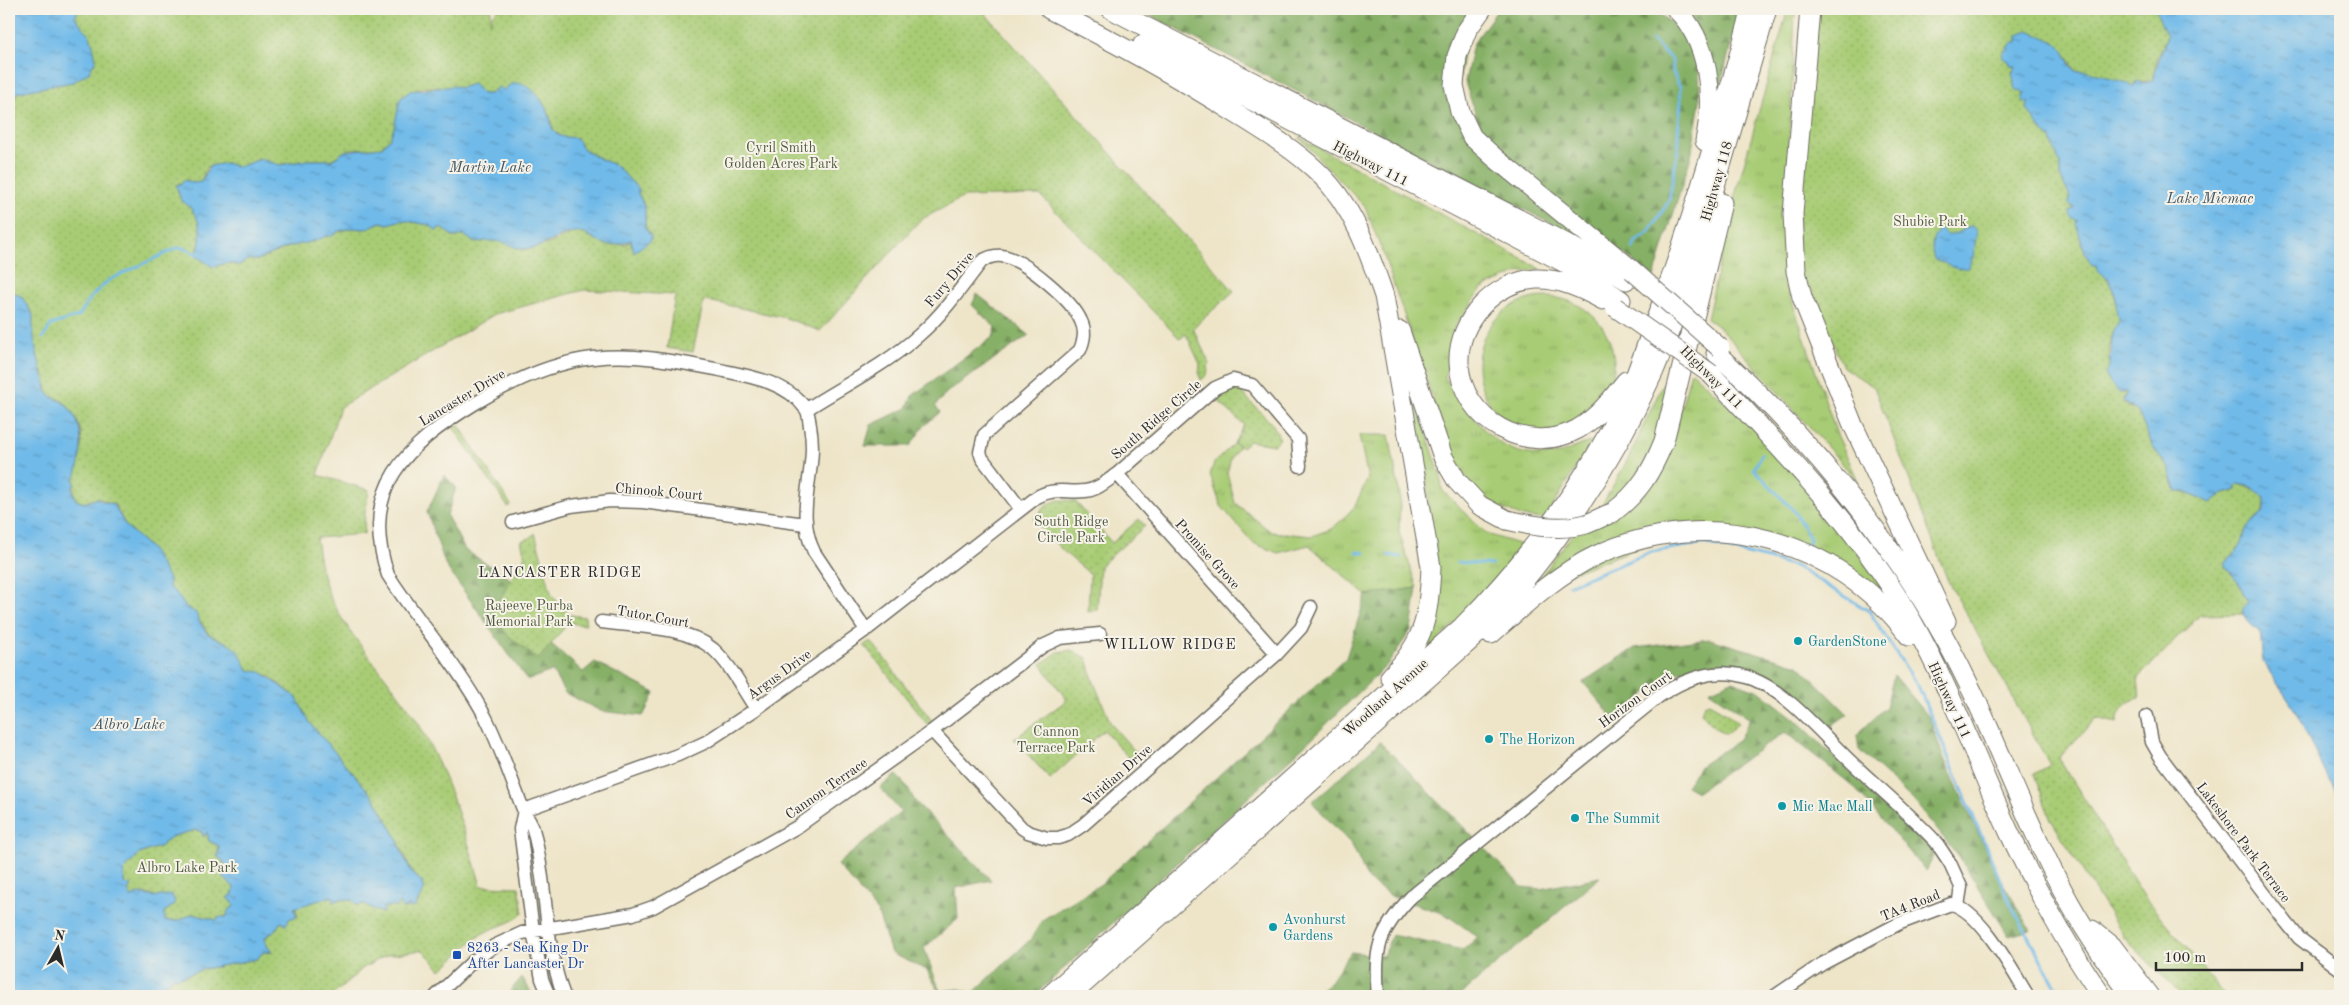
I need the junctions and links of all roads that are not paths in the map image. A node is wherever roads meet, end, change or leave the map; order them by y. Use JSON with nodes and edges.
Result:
{"nodes":[{"id":1,"x":1049,"y":9,"type":"edge"},
{"id":2,"x":1075,"y":9,"type":"edge"},
{"id":3,"x":1111,"y":9,"type":"edge"},
{"id":4,"x":1482,"y":9,"type":"edge"},
{"id":5,"x":1676,"y":9,"type":"edge"},
{"id":6,"x":1810,"y":9,"type":"edge"},
{"id":7,"x":1755,"y":10,"type":"edge"},
{"id":8,"x":1746,"y":80,"type":"junction"},
{"id":9,"x":1629,"y":275,"type":"junction"},
{"id":10,"x":1670,"y":282,"type":"junction"},
{"id":11,"x":1384,"y":296,"type":"junction"},
{"id":12,"x":1618,"y":304,"type":"junction"},
{"id":13,"x":1655,"y":346,"type":"junction"},
{"id":14,"x":1639,"y":364,"type":"junction"},
{"id":15,"x":807,"y":409,"type":"junction"},
{"id":16,"x":1300,"y":466,"type":"dead end"},
{"id":17,"x":1117,"y":474,"type":"junction"},
{"id":18,"x":1020,"y":508,"type":"junction"},
{"id":19,"x":513,"y":522,"type":"dead end"},
{"id":20,"x":805,"y":524,"type":"junction"},
{"id":21,"x":1311,"y":607,"type":"dead end"},
{"id":22,"x":601,"y":622,"type":"dead end"},
{"id":23,"x":866,"y":630,"type":"junction"},
{"id":24,"x":1100,"y":634,"type":"dead end"},
{"id":25,"x":1278,"y":654,"type":"junction"},
{"id":26,"x":1971,"y":690,"type":"junction"},
{"id":27,"x":1952,"y":702,"type":"junction"},
{"id":28,"x":756,"y":709,"type":"junction"},
{"id":29,"x":1393,"y":709,"type":"junction"},
{"id":30,"x":2147,"y":716,"type":"dead end"},
{"id":31,"x":932,"y":731,"type":"junction"},
{"id":32,"x":524,"y":810,"type":"junction"},
{"id":33,"x":531,"y":853,"type":"junction"},
{"id":34,"x":1197,"y":863,"type":"junction"},
{"id":35,"x":1958,"y":906,"type":"junction"},
{"id":36,"x":2079,"y":920,"type":"junction"},
{"id":37,"x":547,"y":928,"type":"junction"},
{"id":38,"x":533,"y":931,"type":"junction"},
{"id":39,"x":2340,"y":969,"type":"edge"},
{"id":40,"x":436,"y":996,"type":"edge"},
{"id":41,"x":548,"y":996,"type":"edge"},
{"id":42,"x":564,"y":996,"type":"edge"},
{"id":43,"x":1049,"y":996,"type":"edge"},
{"id":44,"x":1070,"y":996,"type":"edge"},
{"id":45,"x":1378,"y":996,"type":"edge"},
{"id":46,"x":1775,"y":996,"type":"edge"},
{"id":47,"x":2028,"y":996,"type":"edge"},
{"id":48,"x":2102,"y":996,"type":"edge"},
{"id":49,"x":2132,"y":996,"type":"edge"},
{"id":50,"x":2150,"y":996,"type":"edge"}],
"edges":[{"from":1,"to":11,"type":"highway"},
{"from":2,"to":12,"type":"highway","name":"Highway 111"},
{"from":3,"to":9,"type":"highway","name":"Highway 111"},
{"from":4,"to":9,"type":"highway"},
{"from":5,"to":10,"type":"highway"},
{"from":6,"to":26,"type":"highway"},
{"from":7,"to":8,"type":"highway","name":"Highway 118"},
{"from":7,"to":10,"type":"highway","name":"Highway 118"},
{"from":8,"to":11,"type":"highway","bridge":true},
{"from":8,"to":13,"type":"highway","name":"Highway 118"},
{"from":9,"to":26,"type":"highway","name":"Highway 111"},
{"from":10,"to":13,"type":"highway","name":"Highway 118"},
{"from":11,"to":34,"type":"highway"},
{"from":12,"to":14,"type":"highway"},
{"from":12,"to":27,"type":"highway","name":"Highway 111","bridge":true},
{"from":13,"to":14,"type":"highway","name":"Woodland Avenue"},
{"from":13,"to":29,"type":"highway","name":"Woodland Avenue"},
{"from":14,"to":34,"type":"highway","name":"Woodland Avenue"},
{"from":15,"to":18,"type":"street","name":"Fury Drive"},
{"from":15,"to":20,"type":"street"},
{"from":15,"to":32,"type":"street","name":"Lancaster Drive"},
{"from":16,"to":17,"type":"street","name":"South Ridge Circle"},
{"from":17,"to":18,"type":"street","name":"South Ridge Circle"},
{"from":17,"to":25,"type":"street","name":"Promise Grove"},
{"from":18,"to":23,"type":"street","name":"Argus Drive"},
{"from":19,"to":20,"type":"street","name":"Chinook Court"},
{"from":20,"to":23,"type":"street"},
{"from":21,"to":25,"type":"street","name":"Viridian Drive"},
{"from":22,"to":28,"type":"street","name":"Tutor Court"},
{"from":23,"to":28,"type":"street","name":"Argus Drive"},
{"from":24,"to":31,"type":"street","name":"Cannon Terrace"},
{"from":25,"to":31,"type":"street","name":"Viridian Drive"},
{"from":26,"to":36,"type":"highway","name":"Highway 111"},
{"from":27,"to":29,"type":"highway"},
{"from":27,"to":48,"type":"highway","name":"Highway 111"},
{"from":28,"to":32,"type":"street","name":"Argus Drive"},
{"from":29,"to":44,"type":"highway","name":"Woodland Avenue"},
{"from":30,"to":39,"type":"street","name":"Lakeshore Park Terrace"},
{"from":31,"to":37,"type":"street","name":"Cannon Terrace"},
{"from":32,"to":33,"type":"street","name":"Lancaster Drive"},
{"from":33,"to":37,"type":"street","name":"Lancaster Drive"},
{"from":33,"to":38,"type":"street","name":"Lancaster Drive"},
{"from":34,"to":43,"type":"highway","name":"Woodland Avenue"},
{"from":35,"to":45,"type":"street","name":"Horizon Court"},
{"from":35,"to":46,"type":"street","name":"TA4 Road"},
{"from":35,"to":47,"type":"street","name":"TA4 Road"},
{"from":36,"to":49,"type":"highway","name":"Highway 111"},
{"from":36,"to":50,"type":"highway"},
{"from":37,"to":38,"type":"street","name":"Cannon Terrace"},
{"from":37,"to":42,"type":"street","name":"Lancaster Drive"},
{"from":38,"to":40,"type":"street","name":"Cannon Terrace"},
{"from":38,"to":41,"type":"street","name":"Lancaster Drive"}]}
